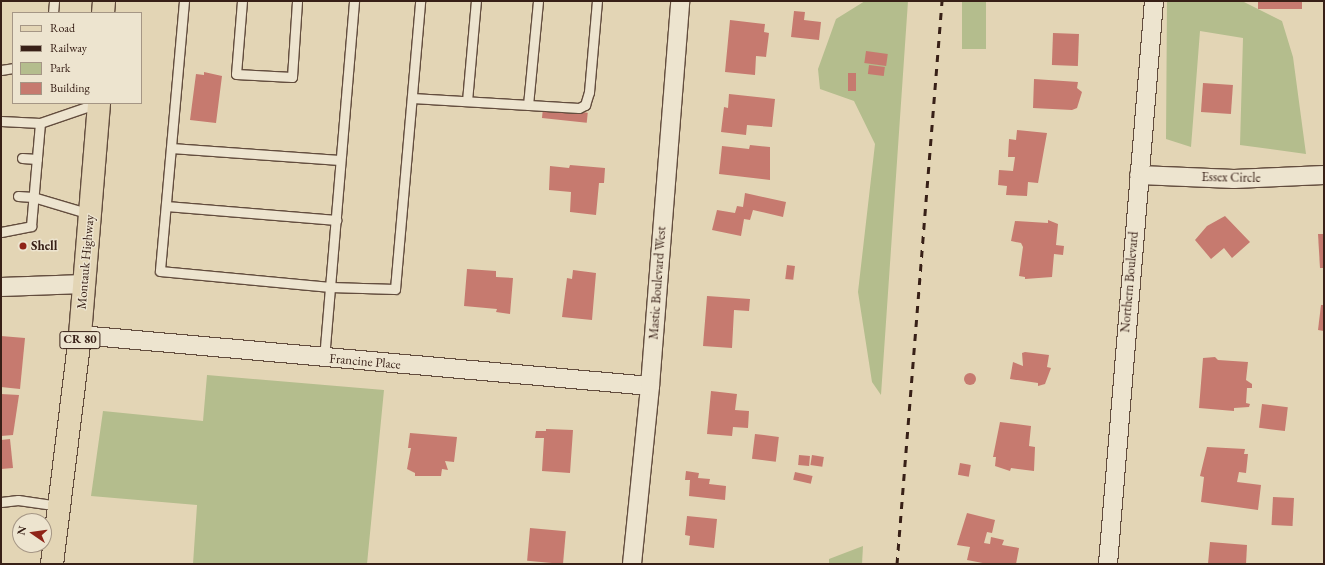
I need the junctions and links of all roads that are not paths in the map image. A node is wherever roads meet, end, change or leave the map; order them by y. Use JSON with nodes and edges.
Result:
{"nodes":[{"id":1,"x":54,"y":1,"type":"edge"},
{"id":2,"x":104,"y":1,"type":"edge"},
{"id":3,"x":184,"y":1,"type":"edge"},
{"id":4,"x":242,"y":1,"type":"edge"},
{"id":5,"x":297,"y":1,"type":"edge"},
{"id":6,"x":354,"y":1,"type":"edge"},
{"id":7,"x":420,"y":1,"type":"edge"},
{"id":8,"x":476,"y":1,"type":"edge"},
{"id":9,"x":538,"y":1,"type":"edge"},
{"id":10,"x":597,"y":1,"type":"edge"},
{"id":11,"x":680,"y":1,"type":"edge"},
{"id":12,"x":1154,"y":1,"type":"edge"},
{"id":13,"x":53,"y":12,"type":"edge"},
{"id":14,"x":103,"y":12,"type":"edge"},
{"id":15,"x":12,"y":68,"type":"edge"},
{"id":16,"x":1,"y":70,"type":"edge"},
{"id":17,"x":412,"y":98,"type":"junction"},
{"id":18,"x":467,"y":102,"type":"junction"},
{"id":19,"x":95,"y":104,"type":"edge"},
{"id":20,"x":98,"y":104,"type":"edge"},
{"id":21,"x":528,"y":105,"type":"junction"},
{"id":22,"x":1,"y":121,"type":"edge"},
{"id":23,"x":40,"y":123,"type":"junction"},
{"id":24,"x":171,"y":148,"type":"junction"},
{"id":25,"x":22,"y":158,"type":"dead end"},
{"id":26,"x":36,"y":159,"type":"junction"},
{"id":27,"x":340,"y":160,"type":"junction"},
{"id":28,"x":1139,"y":175,"type":"junction"},
{"id":29,"x":1324,"y":175,"type":"edge"},
{"id":30,"x":18,"y":196,"type":"dead end"},
{"id":31,"x":34,"y":196,"type":"junction"},
{"id":32,"x":166,"y":206,"type":"junction"},
{"id":33,"x":90,"y":214,"type":"junction"},
{"id":34,"x":336,"y":220,"type":"junction"},
{"id":35,"x":1,"y":232,"type":"edge"},
{"id":36,"x":84,"y":284,"type":"junction"},
{"id":37,"x":330,"y":287,"type":"junction"},
{"id":38,"x":1,"y":288,"type":"edge"},
{"id":39,"x":80,"y":336,"type":"junction"},
{"id":40,"x":324,"y":359,"type":"junction"},
{"id":41,"x":650,"y":386,"type":"junction"},
{"id":42,"x":1,"y":502,"type":"edge"},
{"id":43,"x":60,"y":506,"type":"junction"},
{"id":44,"x":52,"y":564,"type":"edge"},
{"id":45,"x":632,"y":564,"type":"edge"},
{"id":46,"x":1108,"y":564,"type":"edge"}],
"edges":[{"from":1,"to":13,"type":"lane"},
{"from":2,"to":14,"type":"main road"},
{"from":3,"to":24,"type":"lane"},
{"from":4,"to":5,"type":"lane"},
{"from":6,"to":27,"type":"lane"},
{"from":7,"to":17,"type":"lane"},
{"from":8,"to":18,"type":"lane"},
{"from":9,"to":21,"type":"lane"},
{"from":10,"to":21,"type":"lane"},
{"from":11,"to":41,"type":"street","name":"Mastic Boulevard West"},
{"from":12,"to":28,"type":"street","name":"Northern Boulevard"},
{"from":15,"to":16,"type":"lane"},
{"from":17,"to":18,"type":"lane"},
{"from":17,"to":37,"type":"lane"},
{"from":18,"to":21,"type":"lane"},
{"from":19,"to":23,"type":"lane"},
{"from":20,"to":33,"type":"main road","name":"Montauk Highway","number":"CR 80"},
{"from":22,"to":23,"type":"lane"},
{"from":23,"to":26,"type":"lane"},
{"from":24,"to":27,"type":"lane"},
{"from":24,"to":32,"type":"lane"},
{"from":25,"to":26,"type":"lane"},
{"from":26,"to":31,"type":"lane"},
{"from":27,"to":34,"type":"lane"},
{"from":28,"to":29,"type":"street","name":"Essex Circle"},
{"from":28,"to":46,"type":"street","name":"Northern Boulevard"},
{"from":30,"to":31,"type":"lane"},
{"from":31,"to":33,"type":"lane"},
{"from":31,"to":35,"type":"lane"},
{"from":32,"to":34,"type":"lane"},
{"from":32,"to":37,"type":"lane"},
{"from":33,"to":36,"type":"main road","name":"Montauk Highway","number":"CR 80"},
{"from":34,"to":37,"type":"lane"},
{"from":36,"to":38,"type":"street"},
{"from":36,"to":39,"type":"main road","name":"Montauk Highway","number":"CR 80"},
{"from":37,"to":40,"type":"lane"},
{"from":39,"to":40,"type":"street","name":"Francine Place"},
{"from":39,"to":43,"type":"main road","name":"Montauk Highway","number":"CR 80"},
{"from":40,"to":41,"type":"street","name":"Francine Place"},
{"from":41,"to":45,"type":"street","name":"Mastic Boulevard West"},
{"from":42,"to":43,"type":"lane"},
{"from":43,"to":44,"type":"main road","name":"Montauk Highway","number":"CR 80"}]}
